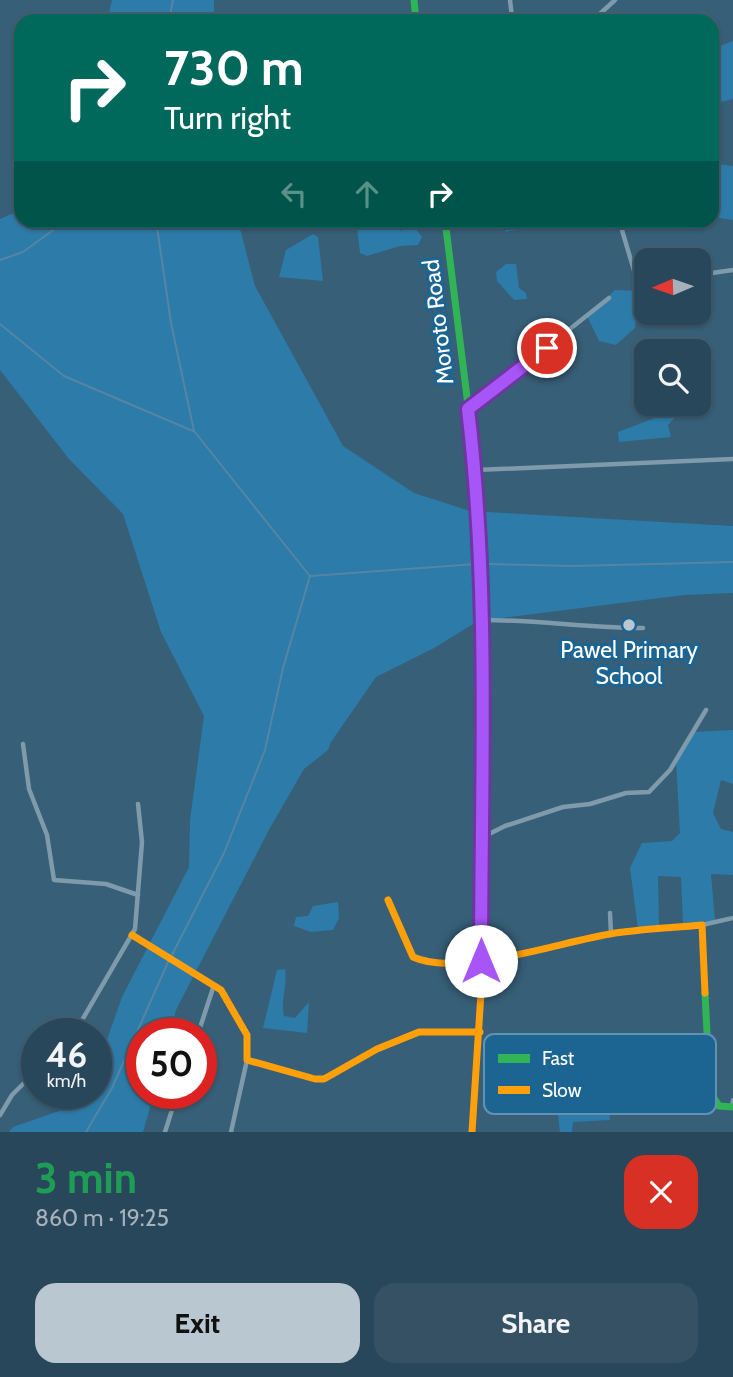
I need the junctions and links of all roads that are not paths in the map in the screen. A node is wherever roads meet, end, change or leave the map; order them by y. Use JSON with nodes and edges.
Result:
{"nodes":[{"id":1,"x":615,"y":0,"type":"edge"},
{"id":2,"x":600,"y":14,"type":"edge"},
{"id":3,"x":446,"y":228,"type":"edge"},
{"id":4,"x":621,"y":228,"type":"edge"},
{"id":5,"x":733,"y":270,"type":"edge"},
{"id":6,"x":711,"y":273,"type":"edge"},
{"id":7,"x":634,"y":275,"type":"edge"},
{"id":8,"x":609,"y":298,"type":"dead end"},
{"id":9,"x":468,"y":409,"type":"junction"},
{"id":10,"x":733,"y":459,"type":"edge"},
{"id":11,"x":475,"y":471,"type":"junction"},
{"id":12,"x":485,"y":620,"type":"junction"},
{"id":13,"x":643,"y":628,"type":"dead end"},
{"id":14,"x":706,"y":710,"type":"dead end"},
{"id":15,"x":23,"y":744,"type":"dead end"},
{"id":16,"x":138,"y":804,"type":"dead end"},
{"id":17,"x":482,"y":837,"type":"junction"},
{"id":18,"x":138,"y":895,"type":"junction"},
{"id":19,"x":388,"y":900,"type":"dead end"},
{"id":20,"x":610,"y":913,"type":"dead end"},
{"id":21,"x":733,"y":918,"type":"edge"},
{"id":22,"x":702,"y":925,"type":"junction"},
{"id":23,"x":611,"y":934,"type":"junction"},
{"id":24,"x":132,"y":935,"type":"junction"},
{"id":25,"x":481,"y":961,"type":"junction"},
{"id":26,"x":214,"y":985,"type":"junction"},
{"id":27,"x":83,"y":1018,"type":"edge"},
{"id":28,"x":203,"y":1018,"type":"edge"},
{"id":29,"x":480,"y":1032,"type":"junction"},
{"id":30,"x":706,"y":1034,"type":"edge"},
{"id":31,"x":247,"y":1060,"type":"junction"},
{"id":32,"x":21,"y":1087,"type":"edge"},
{"id":33,"x":716,"y":1102,"type":"edge"},
{"id":34,"x":733,"y":1104,"type":"edge"},
{"id":35,"x":716,"y":1107,"type":"edge"},
{"id":36,"x":719,"y":1107,"type":"junction"},
{"id":37,"x":172,"y":1109,"type":"edge"},
{"id":38,"x":0,"y":1115,"type":"edge"},
{"id":39,"x":165,"y":1132,"type":"edge"},
{"id":40,"x":231,"y":1132,"type":"edge"},
{"id":41,"x":472,"y":1132,"type":"edge"}],
"edges":[{"from":1,"to":2,"type":"street"},
{"from":3,"to":9,"type":"street","name":"Moroto Road"},
{"from":4,"to":7,"type":"street"},
{"from":5,"to":6,"type":"street"},
{"from":8,"to":9,"type":"street"},
{"from":9,"to":11,"type":"street","name":"Moroto Road"},
{"from":10,"to":11,"type":"street"},
{"from":11,"to":12,"type":"street","name":"Moroto Road"},
{"from":12,"to":13,"type":"street"},
{"from":12,"to":17,"type":"street","name":"Moroto Road"},
{"from":14,"to":17,"type":"street"},
{"from":15,"to":18,"type":"street"},
{"from":16,"to":18,"type":"street"},
{"from":17,"to":25,"type":"street","name":"Moroto Road"},
{"from":18,"to":24,"type":"street"},
{"from":19,"to":25,"type":"street"},
{"from":20,"to":23,"type":"street"},
{"from":21,"to":22,"type":"street"},
{"from":22,"to":23,"type":"street"},
{"from":22,"to":30,"type":"street"},
{"from":23,"to":25,"type":"street"},
{"from":24,"to":26,"type":"street"},
{"from":24,"to":27,"type":"street"},
{"from":25,"to":29,"type":"street","name":"Moroto Road"},
{"from":26,"to":28,"type":"street"},
{"from":26,"to":31,"type":"street"},
{"from":29,"to":31,"type":"street"},
{"from":29,"to":41,"type":"street","name":"Moroto Road"},
{"from":31,"to":40,"type":"street"},
{"from":32,"to":38,"type":"street"},
{"from":33,"to":36,"type":"street"},
{"from":34,"to":36,"type":"street"},
{"from":35,"to":36,"type":"street"},
{"from":37,"to":39,"type":"street"}]}
